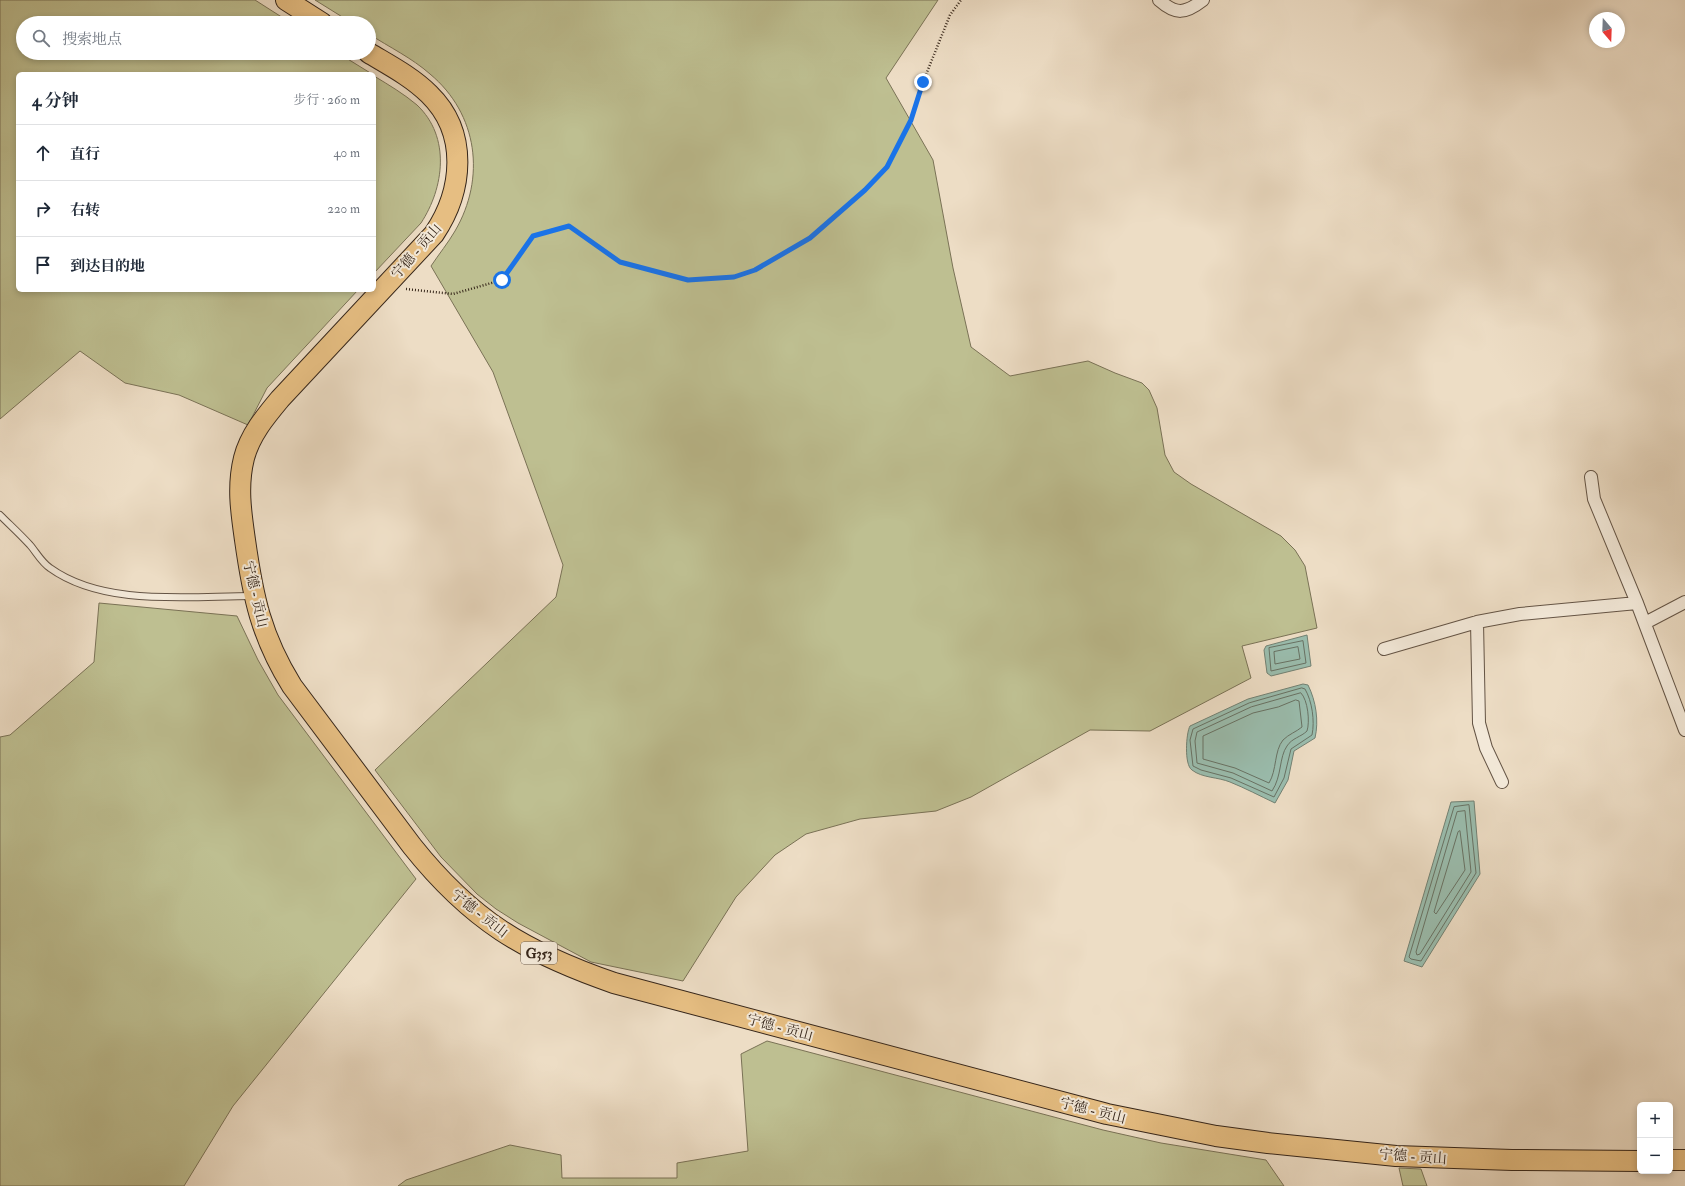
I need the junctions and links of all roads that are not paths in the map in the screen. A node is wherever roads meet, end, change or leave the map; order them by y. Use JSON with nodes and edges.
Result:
{"nodes":[{"id":1,"x":286,"y":0,"type":"edge"},
{"id":2,"x":1159,"y":0,"type":"edge"},
{"id":3,"x":1203,"y":0,"type":"edge"},
{"id":4,"x":311,"y":16,"type":"edge"},
{"id":5,"x":376,"y":57,"type":"edge"},
{"id":6,"x":1591,"y":477,"type":"dead end"},
{"id":7,"x":0,"y":515,"type":"edge"},
{"id":8,"x":254,"y":596,"type":"junction"},
{"id":9,"x":1685,"y":602,"type":"edge"},
{"id":10,"x":1638,"y":603,"type":"junction"},
{"id":11,"x":1476,"y":622,"type":"junction"},
{"id":12,"x":1645,"y":623,"type":"junction"},
{"id":13,"x":1384,"y":649,"type":"dead end"},
{"id":14,"x":1685,"y":730,"type":"edge"},
{"id":15,"x":1502,"y":782,"type":"dead end"},
{"id":16,"x":1673,"y":1160,"type":"edge"},
{"id":17,"x":1685,"y":1160,"type":"edge"},
{"id":18,"x":1637,"y":1161,"type":"edge"}],
"edges":[{"from":1,"to":4,"type":"highway"},
{"from":2,"to":3,"type":"street"},
{"from":5,"to":8,"type":"highway","name":"宁德 - 贡山","number":"G353"},
{"from":6,"to":10,"type":"street"},
{"from":7,"to":8,"type":"lane"},
{"from":8,"to":18,"type":"highway","name":"宁德 - 贡山","number":"G353"},
{"from":9,"to":12,"type":"street"},
{"from":10,"to":11,"type":"street"},
{"from":10,"to":12,"type":"street"},
{"from":11,"to":13,"type":"street"},
{"from":11,"to":15,"type":"street"},
{"from":12,"to":14,"type":"street"},
{"from":16,"to":17,"type":"highway"}]}
